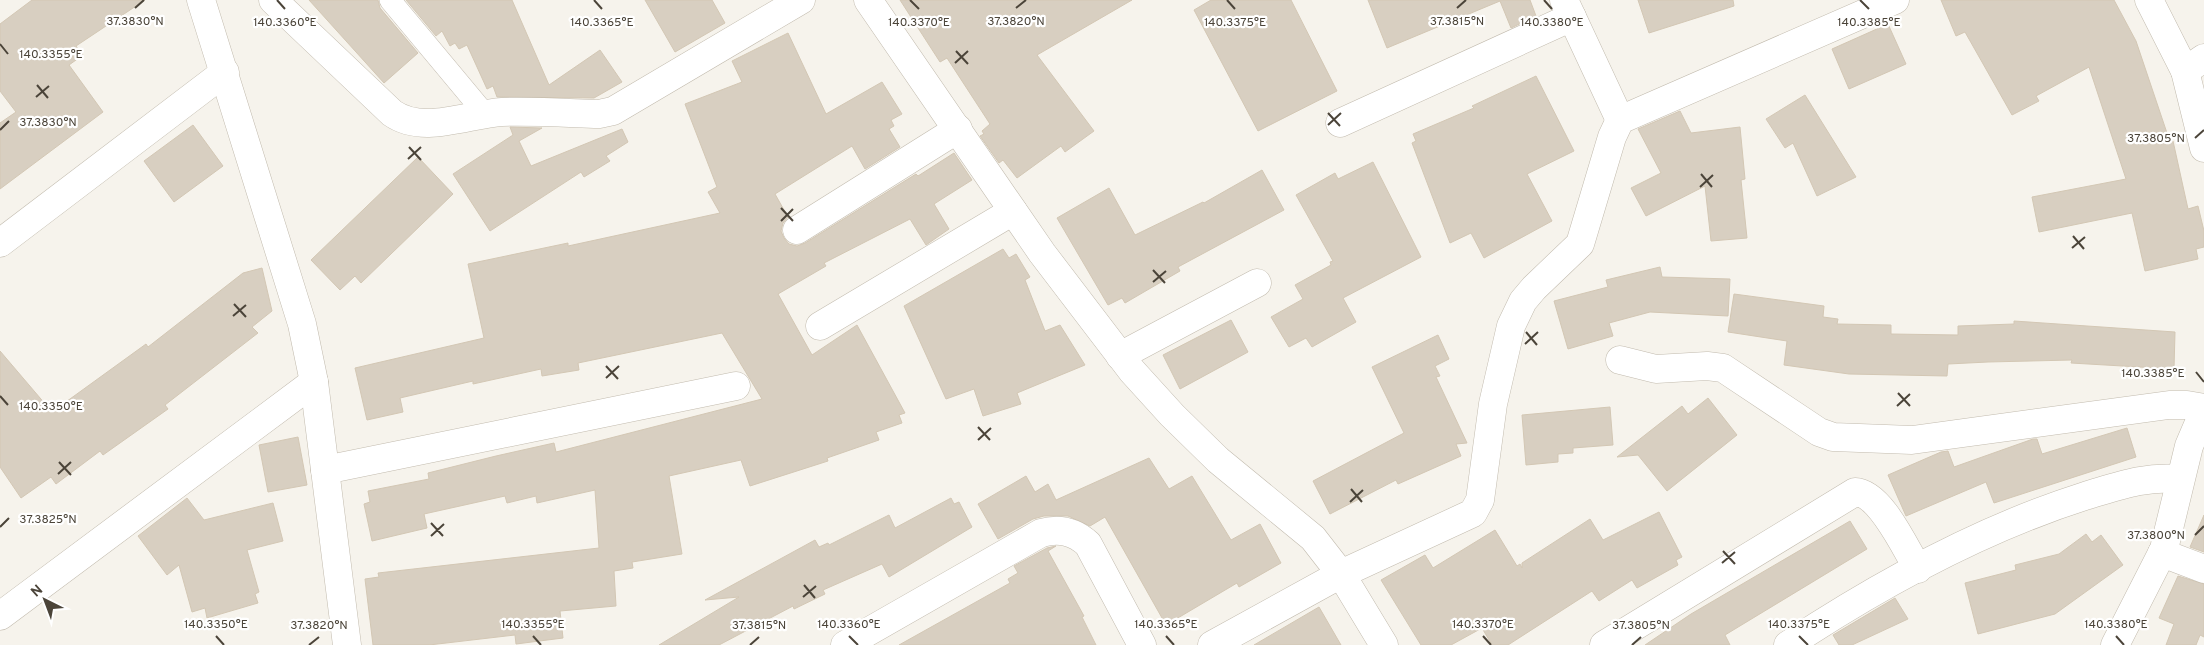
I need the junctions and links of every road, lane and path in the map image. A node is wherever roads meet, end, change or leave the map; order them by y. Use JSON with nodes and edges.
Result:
{"nodes":[{"id":1,"x":201,"y":0,"type":"edge"},
{"id":2,"x":273,"y":0,"type":"edge"},
{"id":3,"x":390,"y":0,"type":"edge"},
{"id":4,"x":801,"y":0,"type":"edge"},
{"id":5,"x":868,"y":0,"type":"edge"},
{"id":6,"x":1895,"y":0,"type":"edge"},
{"id":7,"x":2149,"y":0,"type":"edge"},
{"id":8,"x":1568,"y":9,"type":"edge"},
{"id":9,"x":2194,"y":64,"type":"edge"},
{"id":10,"x":225,"y":72,"type":"junction"},
{"id":11,"x":485,"y":114,"type":"junction"},
{"id":12,"x":1620,"y":120,"type":"junction"},
{"id":13,"x":1340,"y":123,"type":"dead end"},
{"id":14,"x":958,"y":129,"type":"junction"},
{"id":15,"x":2204,"y":148,"type":"edge"},
{"id":16,"x":1013,"y":211,"type":"junction"},
{"id":17,"x":797,"y":230,"type":"dead end"},
{"id":18,"x":1,"y":241,"type":"edge"},
{"id":19,"x":1257,"y":284,"type":"dead end"},
{"id":20,"x":820,"y":326,"type":"dead end"},
{"id":21,"x":1120,"y":356,"type":"junction"},
{"id":22,"x":1620,"y":360,"type":"dead end"},
{"id":23,"x":314,"y":382,"type":"junction"},
{"id":24,"x":736,"y":386,"type":"dead end"},
{"id":25,"x":2204,"y":410,"type":"edge"},
{"id":26,"x":325,"y":470,"type":"junction"},
{"id":27,"x":2180,"y":479,"type":"junction"},
{"id":28,"x":2162,"y":553,"type":"junction"},
{"id":29,"x":1918,"y":569,"type":"junction"},
{"id":30,"x":2204,"y":569,"type":"edge"},
{"id":31,"x":1341,"y":574,"type":"junction"},
{"id":32,"x":0,"y":616,"type":"edge"},
{"id":33,"x":348,"y":645,"type":"edge"},
{"id":34,"x":845,"y":645,"type":"edge"},
{"id":35,"x":1142,"y":645,"type":"edge"},
{"id":36,"x":1212,"y":645,"type":"edge"},
{"id":37,"x":1384,"y":645,"type":"edge"},
{"id":38,"x":1604,"y":645,"type":"edge"},
{"id":39,"x":1788,"y":645,"type":"edge"},
{"id":40,"x":2115,"y":645,"type":"edge"}],
"edges":[{"from":1,"to":10,"type":"street"},
{"from":2,"to":11,"type":"street"},
{"from":3,"to":11,"type":"lane"},
{"from":4,"to":11,"type":"street"},
{"from":5,"to":14,"type":"street"},
{"from":6,"to":12,"type":"street"},
{"from":7,"to":9,"type":"street"},
{"from":8,"to":12,"type":"street"},
{"from":8,"to":13,"type":"street"},
{"from":9,"to":15,"type":"street"},
{"from":10,"to":18,"type":"street"},
{"from":10,"to":23,"type":"street"},
{"from":12,"to":31,"type":"street"},
{"from":14,"to":16,"type":"street"},
{"from":14,"to":17,"type":"street"},
{"from":16,"to":20,"type":"street"},
{"from":16,"to":21,"type":"street"},
{"from":19,"to":21,"type":"street"},
{"from":21,"to":31,"type":"street"},
{"from":22,"to":25,"type":"street"},
{"from":23,"to":26,"type":"street"},
{"from":23,"to":32,"type":"street"},
{"from":24,"to":26,"type":"street"},
{"from":25,"to":27,"type":"street"},
{"from":26,"to":33,"type":"street"},
{"from":27,"to":28,"type":"street"},
{"from":27,"to":29,"type":"street"},
{"from":28,"to":30,"type":"street"},
{"from":28,"to":40,"type":"street"},
{"from":29,"to":38,"type":"street"},
{"from":29,"to":39,"type":"street"},
{"from":31,"to":36,"type":"street"},
{"from":31,"to":37,"type":"street"},
{"from":34,"to":35,"type":"street"}]}
